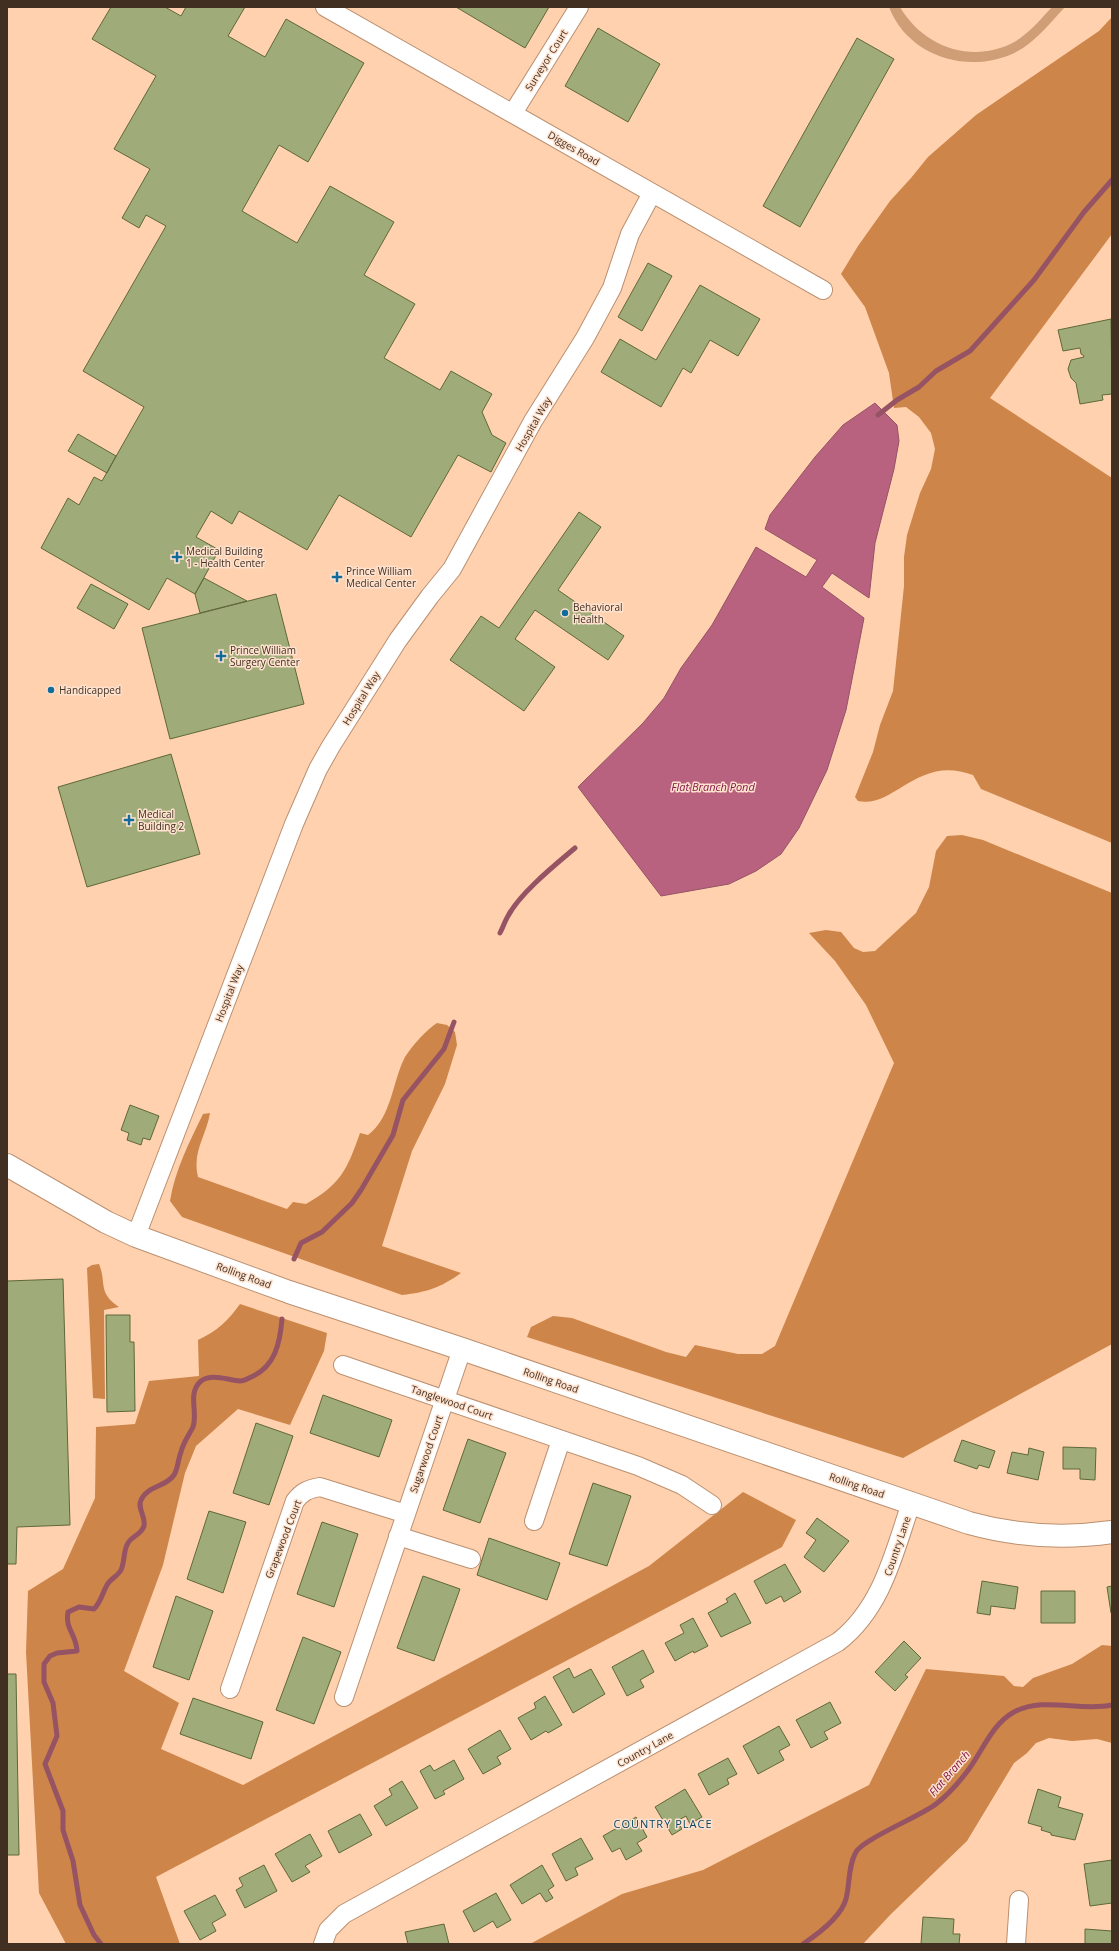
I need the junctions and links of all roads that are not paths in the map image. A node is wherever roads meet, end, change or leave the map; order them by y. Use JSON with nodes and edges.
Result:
{"nodes":[{"id":1,"x":325,"y":7,"type":"edge"},
{"id":2,"x":580,"y":7,"type":"edge"},
{"id":3,"x":513,"y":113,"type":"junction"},
{"id":4,"x":652,"y":193,"type":"junction"},
{"id":5,"x":823,"y":290,"type":"dead end"},
{"id":6,"x":7,"y":1164,"type":"edge"},
{"id":7,"x":136,"y":1236,"type":"junction"},
{"id":8,"x":462,"y":1349,"type":"junction"},
{"id":9,"x":343,"y":1365,"type":"dead end"},
{"id":10,"x":445,"y":1400,"type":"junction"},
{"id":11,"x":561,"y":1440,"type":"junction"},
{"id":12,"x":911,"y":1503,"type":"junction"},
{"id":13,"x":712,"y":1505,"type":"dead end"},
{"id":14,"x":406,"y":1514,"type":"junction"},
{"id":15,"x":534,"y":1521,"type":"dead end"},
{"id":16,"x":1112,"y":1532,"type":"edge"},
{"id":17,"x":398,"y":1536,"type":"junction"},
{"id":18,"x":471,"y":1559,"type":"dead end"},
{"id":19,"x":230,"y":1689,"type":"dead end"},
{"id":20,"x":344,"y":1697,"type":"dead end"},
{"id":21,"x":1019,"y":1900,"type":"dead end"},
{"id":22,"x":323,"y":1944,"type":"edge"},
{"id":23,"x":1016,"y":1944,"type":"edge"}],
"edges":[{"from":1,"to":3,"type":"street","name":"Digges Road"},
{"from":2,"to":3,"type":"street","name":"Surveyor Court"},
{"from":3,"to":4,"type":"street","name":"Digges Road"},
{"from":4,"to":5,"type":"street","name":"Digges Road"},
{"from":4,"to":7,"type":"street","name":"Hospital Way"},
{"from":6,"to":7,"type":"street","name":"Rolling Road"},
{"from":7,"to":8,"type":"street","name":"Rolling Road"},
{"from":8,"to":10,"type":"street","name":"Sugarwood Court"},
{"from":8,"to":12,"type":"street","name":"Rolling Road"},
{"from":9,"to":10,"type":"street","name":"Tanglewood Court"},
{"from":10,"to":11,"type":"street","name":"Tanglewood Court"},
{"from":10,"to":14,"type":"street","name":"Sugarwood Court"},
{"from":11,"to":13,"type":"street","name":"Tanglewood Court"},
{"from":11,"to":15,"type":"street"},
{"from":12,"to":16,"type":"street","name":"Rolling Road"},
{"from":12,"to":22,"type":"street","name":"Country Lane"},
{"from":14,"to":17,"type":"street","name":"Sugarwood Court"},
{"from":14,"to":19,"type":"street","name":"Grapewood Court"},
{"from":17,"to":18,"type":"street"},
{"from":17,"to":20,"type":"street","name":"Sugarwood Court"},
{"from":21,"to":23,"type":"street"}]}
